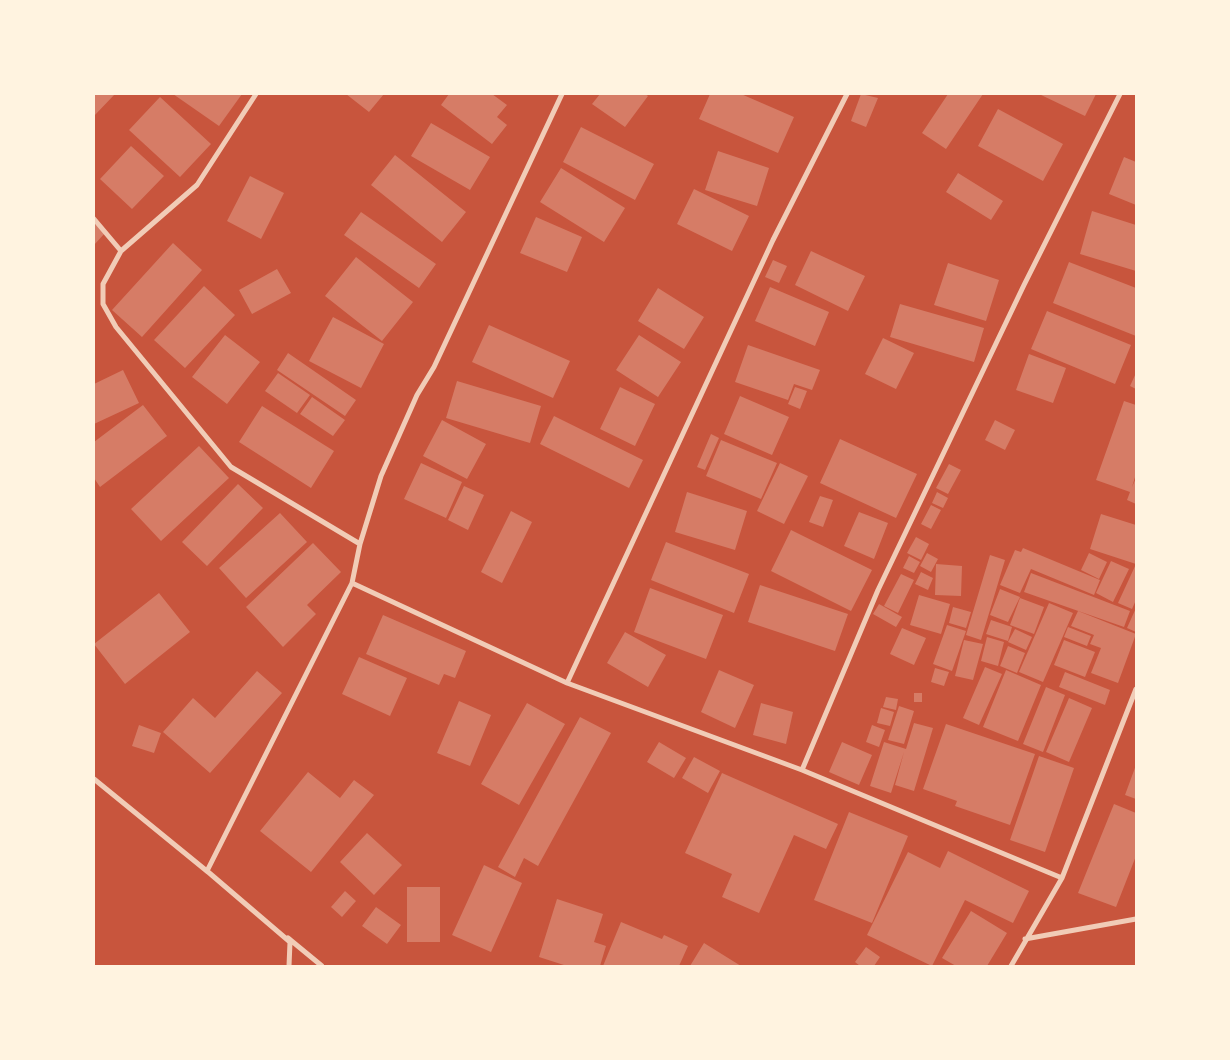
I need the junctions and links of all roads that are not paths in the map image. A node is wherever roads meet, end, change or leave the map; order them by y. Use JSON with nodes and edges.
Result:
{"nodes":[{"id":1,"x":256,"y":94,"type":"edge"},
{"id":2,"x":562,"y":94,"type":"edge"},
{"id":3,"x":847,"y":94,"type":"edge"},
{"id":4,"x":1120,"y":94,"type":"edge"},
{"id":5,"x":94,"y":219,"type":"edge"},
{"id":6,"x":122,"y":251,"type":"junction"},
{"id":7,"x":360,"y":544,"type":"junction"},
{"id":8,"x":352,"y":583,"type":"junction"},
{"id":9,"x":567,"y":683,"type":"junction"},
{"id":10,"x":1136,"y":688,"type":"edge"},
{"id":11,"x":802,"y":770,"type":"junction"},
{"id":12,"x":94,"y":779,"type":"edge"},
{"id":13,"x":207,"y":871,"type":"junction"},
{"id":14,"x":1062,"y":878,"type":"junction"},
{"id":15,"x":1136,"y":919,"type":"edge"},
{"id":16,"x":1025,"y":939,"type":"junction"},
{"id":17,"x":290,"y":966,"type":"edge"},
{"id":18,"x":322,"y":966,"type":"edge"},
{"id":19,"x":1011,"y":966,"type":"edge"}],
"edges":[{"from":1,"to":6,"type":"street"},
{"from":2,"to":7,"type":"street"},
{"from":3,"to":9,"type":"street"},
{"from":4,"to":11,"type":"street"},
{"from":5,"to":6,"type":"street"},
{"from":6,"to":7,"type":"street"},
{"from":7,"to":8,"type":"street"},
{"from":8,"to":9,"type":"street"},
{"from":8,"to":13,"type":"street"},
{"from":9,"to":11,"type":"street"},
{"from":10,"to":14,"type":"street"},
{"from":11,"to":14,"type":"street"},
{"from":12,"to":13,"type":"street"},
{"from":13,"to":17,"type":"street"},
{"from":13,"to":18,"type":"street"},
{"from":14,"to":16,"type":"street"},
{"from":15,"to":16,"type":"street"},
{"from":16,"to":19,"type":"street"}]}
